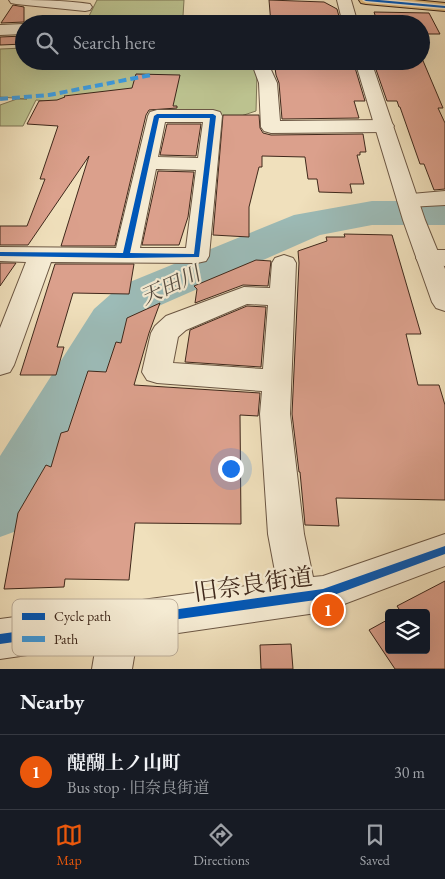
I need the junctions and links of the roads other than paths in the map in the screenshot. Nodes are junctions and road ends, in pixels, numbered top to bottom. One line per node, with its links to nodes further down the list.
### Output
1 (16, 0): 5 (street)
2 (344, 0): 7 (street)
3 (366, 0): 4 (main road)
4 (423, 3): 6 (main road)
5 (87, 4)
6 (445, 7)
7 (348, 15)
8 (15, 29): 9 (street)
9 (0, 30)
10 (263, 70): 12 (street)
11 (366, 70): 12 (street)
12 (384, 126): 16 (street)
13 (148, 163): 14 (street); 14 (street); 19 (street)
14 (207, 164): 19 (street)
15 (445, 198): 16 (street)
16 (411, 210): 20 (street)
17 (0, 254): 18 (street)
18 (41, 255): 19 (street); 24 (street)
19 (126, 256)
20 (437, 258): 23 (street)
21 (284, 263): 22 (street)
22 (282, 298): 25 (street); 25 (street)
23 (445, 302)
24 (0, 365)
25 (277, 381): 27 (street)
26 (445, 550): 27 (street, 旧奈良街道)
27 (299, 598): 28 (street, 旧奈良街道)
28 (178, 614)
29 (114, 656): 30 (street)
30 (112, 669)

